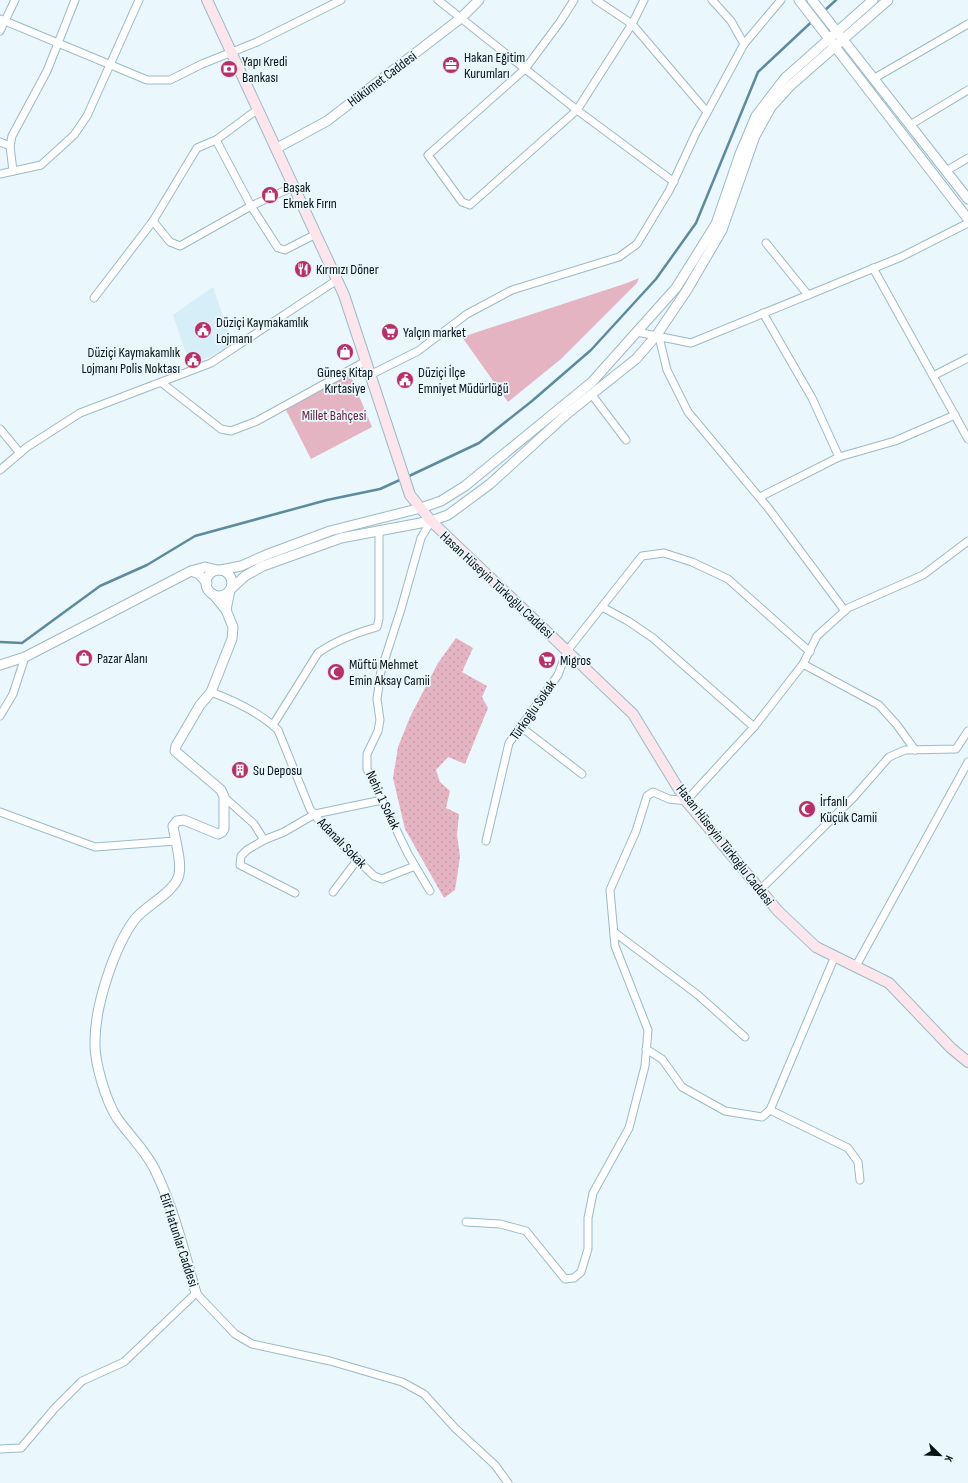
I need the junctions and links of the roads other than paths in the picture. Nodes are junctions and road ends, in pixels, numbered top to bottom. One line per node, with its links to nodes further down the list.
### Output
1 (15, 0): 18 (street)
2 (75, 0): 24 (street)
3 (139, 0): 28 (street)
4 (207, 0): 27 (main road)
5 (341, 0): 27 (street)
6 (438, 0): 17 (street)
7 (479, 0): 17 (street, Hükümet Caddesi)
8 (574, 0): 29 (street)
9 (596, 0): 19 (street)
10 (644, 0): 19 (street)
11 (712, 0): 26 (street)
12 (782, 0): 26 (street)
13 (799, 0): 25 (street)
14 (812, 0): 22 (street)
15 (873, 0): 22 (street)
16 (888, 0): 23 (street)
17 (461, 18): 29 (street); 39 (street, Hükümet Caddesi)
18 (2, 20): 21 (street); 24 (street)
19 (632, 24): 33 (street); 34 (street)
20 (968, 24): 30 (street)
21 (0, 31)
22 (836, 32): 23 (street); 25 (street)
23 (842, 40): 25 (street); 30 (street)
24 (58, 42): 28 (street); 38 (street)
25 (832, 43): 48 (street); 58 (street); 59 (street)
26 (744, 44): 34 (street)
27 (232, 53): 28 (street); 32 (main road)
28 (112, 65): 41 (street)
29 (525, 69): 33 (street); 33 (street)
30 (873, 79): 35 (street)
31 (968, 90): 35 (street)
32 (258, 109): 36 (street); 39 (main road)
33 (577, 110): 44 (street)
34 (707, 112): 44 (street)
35 (910, 125): 42 (street)
36 (216, 140): 47 (street); 49 (street)
37 (0, 142): 38 (street)
38 (10, 146): 41 (street)
39 (277, 148): 45 (main road)
40 (968, 158): 42 (street)
41 (13, 171): 43 (street)
42 (946, 171): 46 (street)
43 (0, 174)
44 (674, 182): 62 (street)
45 (293, 187): 47 (street); 51 (main road)
46 (968, 199)
47 (251, 206): 49 (street); 51 (street)
48 (968, 219)
49 (153, 222): 56 (street)
50 (968, 223): 53 (street)
51 (316, 234): 54 (main road)
52 (766, 243): 55 (street)
53 (873, 268): 55 (street); 63 (street)
54 (337, 280): 61 (main road); 64 (street)
55 (808, 295): 57 (street)
56 (94, 298)
57 (763, 313): 59 (street); 71 (street)
58 (637, 332): 59 (street); 74 (street)
59 (657, 336): 65 (street); 73 (street)
60 (968, 358): 63 (street)
61 (366, 361): 62 (main road); 64 (street)
62 (370, 375): 74 (main road, Hasan Hüseyin Türkoğlu Caddesi)
63 (933, 376): 66 (street)
64 (162, 383): 70 (street)
65 (592, 395): 69 (street); 75 (street)
66 (955, 415): 68 (street); 71 (street)
67 (0, 428): 70 (street)
68 (968, 439)
69 (626, 440)
70 (20, 453): 72 (street)
71 (839, 457): 73 (street)
72 (0, 470)
73 (760, 497): 85 (street)
74 (421, 508): 75 (main road, Hasan Hüseyin Türkoğlu Caddesi); 78 (street)
75 (431, 522): 76 (street); 86 (main road, Hasan Hüseyin Türkoğlu Caddesi); 101 (street, Nehir 1 Sokak)
76 (379, 530): 81 (street); 93 (street)
77 (968, 541): 85 (street)
78 (219, 570): 79 (street); 80 (street); 81 (street)
79 (191, 571): 80 (street); 88 (street)
80 (207, 583): 82 (street)
81 (230, 590): 82 (street); 84 (street)
82 (213, 594): 84 (street)
83 (602, 607): 86 (street, Türkoğlu Sokak); 87 (street, Türkoğlu Sokak); 95 (street)
84 (226, 610): 91 (street)
85 (845, 611): 87 (street)
86 (567, 651): 94 (street, Türkoğlu Sokak); 102 (main road, Hasan Hüseyin Türkoğlu Caddesi)
87 (810, 652): 89 (street)
88 (25, 657): 90 (street); 92 (street)
89 (803, 664): 95 (street); 97 (street)
90 (0, 665)
91 (211, 692): 93 (street, Adanalı Sokak); 100 (street)
92 (0, 716)
93 (273, 725): 104 (street, Adanalı Sokak)
94 (521, 727): 99 (street); 107 (street, Türkoğlu Sokak)
95 (754, 727): 102 (street)
96 (968, 732): 97 (street)
97 (915, 750): 110 (street)
98 (968, 762): 116 (street)
99 (582, 774)
100 (224, 797): 105 (street); 106 (street, Elif Hatunlar Caddesi)
101 (382, 800): 104 (street); 109 (street, Nehir 1 Sokak)
102 (686, 801): 110 (main road, Hasan Hüseyin Türkoğlu Caddesi); 114 (street)
103 (0, 812): 106 (street)
104 (315, 814): 105 (street); 108 (street, Adanalı Sokak)
105 (264, 840): 113 (street)
106 (175, 841): 123 (street, Elif Hatunlar Caddesi)
107 (486, 841)
108 (358, 859): 109 (street, Adanalı Sokak); 112 (street)
109 (415, 866): 111 (street, Nehir 1 Sokak)
110 (760, 890): 115 (main road, Hasan Hüseyin Türkoğlu Caddesi)
111 (430, 891)
112 (333, 892)
113 (295, 893)
114 (614, 932): 117 (street); 118 (street)
115 (835, 956): 116 (main road, Hasan Hüseyin Türkoğlu Caddesi); 120 (street)
116 (856, 966): 119 (main road, Hasan Hüseyin Türkoğlu Caddesi)
117 (744, 1038)
118 (646, 1049): 120 (street); 122 (street)
119 (967, 1058)
120 (770, 1110): 121 (street)
121 (860, 1180)
122 (466, 1222)
123 (196, 1293): 124 (street); 125 (street)
124 (0, 1449)
125 (508, 1483)

